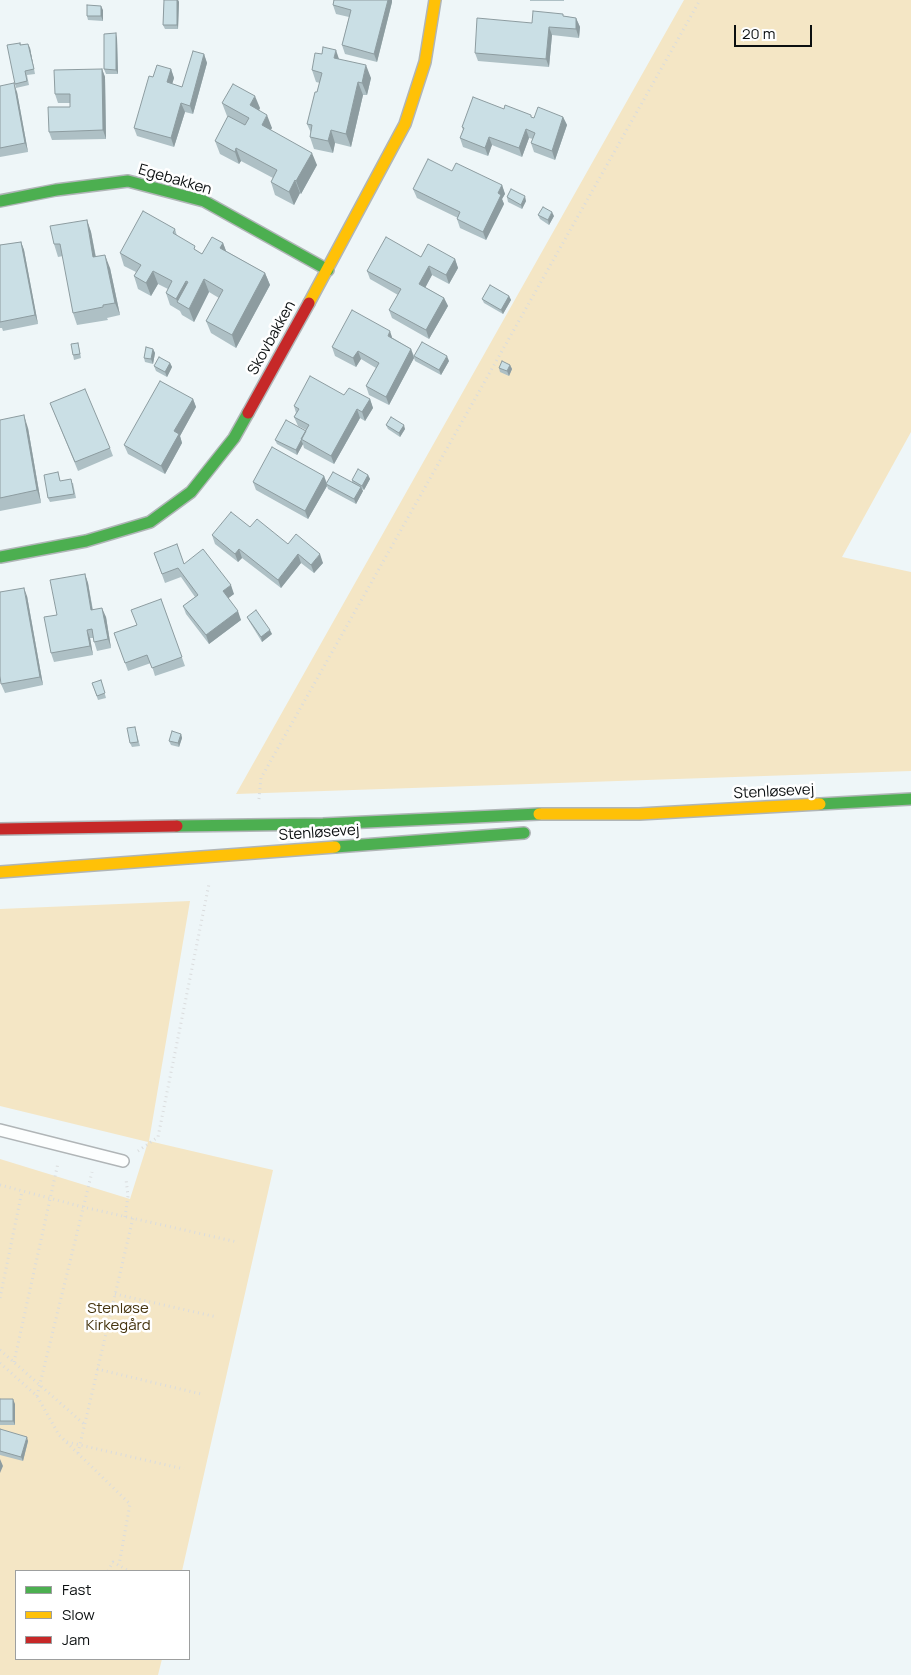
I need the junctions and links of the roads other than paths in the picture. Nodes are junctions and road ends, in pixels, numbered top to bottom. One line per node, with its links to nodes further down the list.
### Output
1 (435, 0): 3 (street, Skovbakken)
2 (0, 201): 3 (street, Egebakken)
3 (328, 270): 4 (street, Skovbakken)
4 (0, 557)
5 (911, 799): 6 (street, Stenløsevej)
6 (639, 814): 7 (street, Stenløsevej); 8 (street, Stenløsevej)
7 (584, 825)
8 (0, 829)
9 (537, 832): 10 (street, Stenløsevej)
10 (0, 872)
11 (0, 1130): 12 (lane)
12 (123, 1161)

